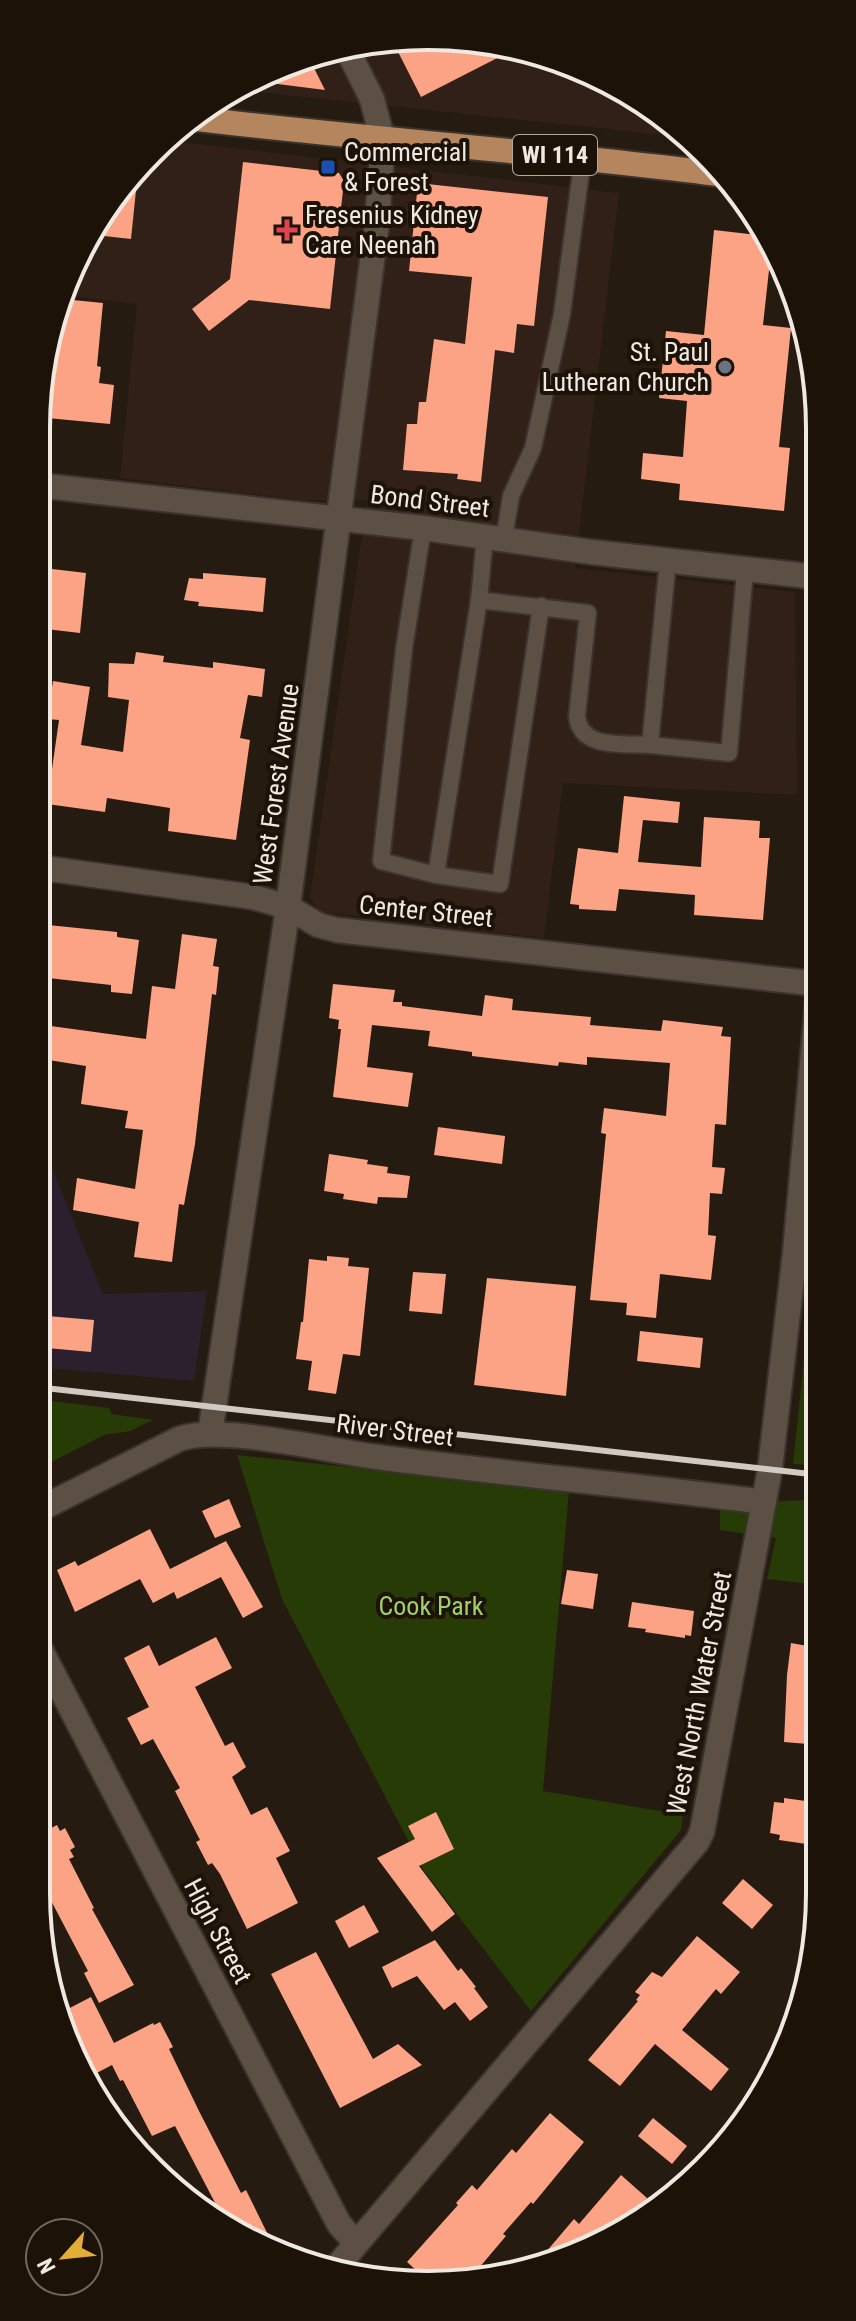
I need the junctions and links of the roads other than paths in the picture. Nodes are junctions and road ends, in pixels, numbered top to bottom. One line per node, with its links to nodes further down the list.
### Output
1 (351, 58): 3 (street, West Forest Avenue)
2 (209, 120): 3 (main road, WI 114)
3 (383, 141): 4 (main road, WI 114); 7 (street, West Forest Avenue)
4 (583, 157): 5 (main road, WI 114); 9 (lane)
5 (706, 172)
6 (50, 487): 7 (street, Bond Street)
7 (338, 519): 8 (street, Bond Street); 18 (street, West Forest Avenue)
8 (423, 528): 9 (street, Bond Street); 17 (lane)
9 (495, 538): 10 (street, Bond Street); 13 (lane)
10 (668, 560): 11 (street, Bond Street); 15 (lane)
11 (745, 571): 12 (street, Bond Street); 15 (lane)
12 (806, 576)
13 (479, 600): 14 (lane); 17 (lane)
14 (541, 606): 15 (lane); 17 (lane)
15 (650, 745)
16 (50, 869): 18 (street, Center Street)
17 (436, 875)
18 (288, 907): 19 (street, Center Street); 21 (street, West Forest Avenue)
19 (806, 983)
20 (806, 1130): 22 (street, West North Water Street)
21 (210, 1434): 22 (street, River Street); 23 (street, River Street)
22 (764, 1502): 25 (street, West North Water Street)
23 (50, 1504)
24 (50, 1668): 25 (street, High Street)
25 (356, 2243): 26 (street, West North Water Street)
26 (342, 2261)

